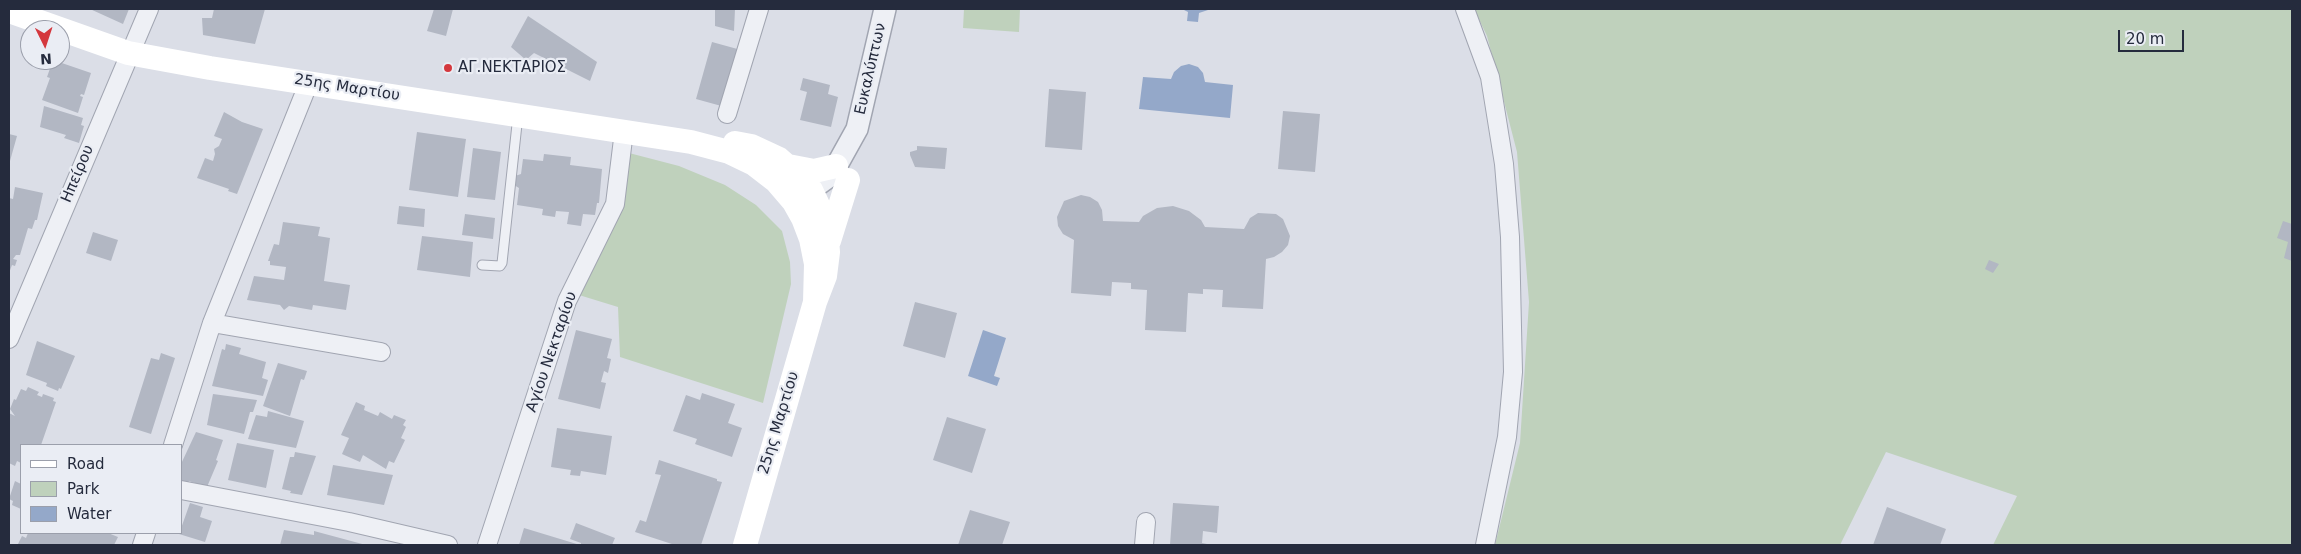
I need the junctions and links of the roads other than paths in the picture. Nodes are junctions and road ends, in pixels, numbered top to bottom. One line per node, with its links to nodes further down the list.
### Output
1 (148, 9): 6 (street, Ηπείρου)
2 (759, 9): 8 (street)
3 (885, 9): 13 (street, Ευκαλύπτων)
4 (1464, 9): 29 (street)
5 (9, 11): 6 (main road, 25ης Μαρτίου)
6 (128, 53): 7 (main road, 25ης Μαρτίου); 18 (street, Ηπείρου)
7 (309, 82): 9 (main road, 25ης Μαρτίου); 19 (street)
8 (727, 114)
9 (518, 115): 10 (main road, 25ης Μαρτίου); 16 (lane)
10 (624, 131): 11 (main road, 25ης Μαρτίου); 26 (street, Αγίου Νεκταρίου)
11 (690, 142): 12 (main road, 25ης Μαρτίου); 14 (main road, 25ης Μαρτίου)
12 (788, 166): 13 (main road); 14 (main road, 25ης Μαρτίου)
13 (842, 173): 14 (street, Ευκαλύπτων); 15 (main road)
14 (807, 205): 15 (main road, 25ης Μαρτίου); 17 (main road, 25ης Μαρτίου)
15 (828, 243): 17 (main road, 25ης Μαρτίου)
16 (482, 265)
17 (815, 302): 27 (main road, 25ης Μαρτίου)
18 (12, 319): 20 (street, Ηπείρου)
19 (212, 323): 21 (street); 22 (street)
20 (9, 340)
21 (381, 352)
22 (173, 444)
23 (182, 490): 25 (street)
24 (1146, 522): 28 (street)
25 (448, 545)
26 (488, 545)
27 (744, 545)
28 (1144, 545)
29 (1485, 545)

